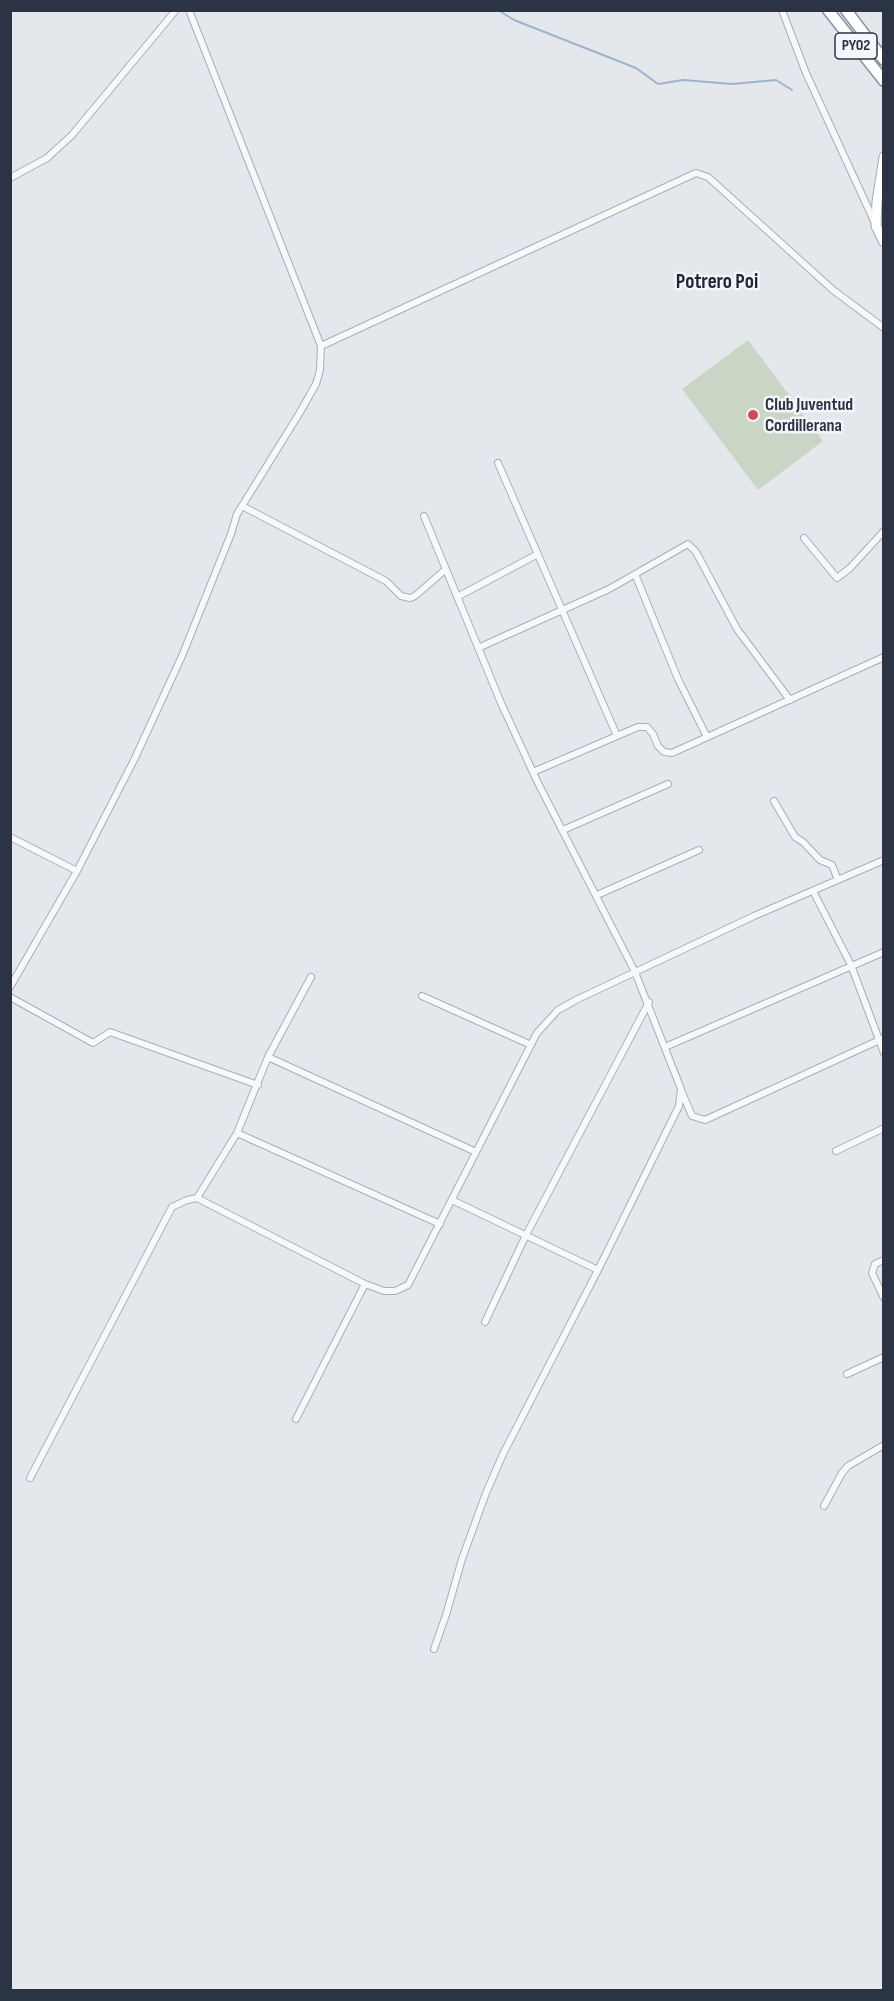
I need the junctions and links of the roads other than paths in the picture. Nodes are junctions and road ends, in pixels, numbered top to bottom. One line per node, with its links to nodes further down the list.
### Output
1 (176, 10): 9 (street)
2 (189, 10): 15 (street)
3 (782, 10): 12 (street)
4 (828, 10): 7 (highway, PY02)
5 (846, 10): 6 (highway, PY02)
6 (884, 60)
7 (884, 81)
8 (884, 157): 11 (main road)
9 (10, 178)
10 (884, 191): 11 (main road)
11 (877, 202): 12 (main road)
12 (876, 226): 13 (main road)
13 (884, 242)
14 (884, 328): 15 (street)
15 (321, 346): 17 (street)
16 (498, 463): 21 (street)
17 (242, 506): 22 (street); 38 (street)
18 (424, 516): 22 (street)
19 (884, 531): 20 (street)
20 (804, 538)
21 (538, 554): 24 (street); 25 (street)
22 (446, 569): 24 (street)
23 (635, 574): 25 (street); 28 (street); 30 (street)
24 (457, 597): 26 (street)
25 (562, 610): 26 (street); 29 (street)
26 (478, 648): 31 (street)
27 (884, 657): 28 (street)
28 (790, 700): 30 (street)
29 (617, 736): 30 (street); 31 (street)
30 (707, 737)
31 (532, 772): 34 (street)
32 (668, 784): 34 (street)
33 (774, 801): 39 (street)
34 (563, 830): 41 (street)
35 (10, 837): 38 (street)
36 (699, 850): 41 (street)
37 (884, 860): 39 (street)
38 (78, 871): 46 (street)
39 (838, 880): 40 (street)
40 (813, 891): 43 (street); 44 (street)
41 (597, 895): 44 (street)
42 (884, 952): 43 (street)
43 (851, 966): 50 (street); 52 (street)
44 (635, 972): 49 (street); 51 (street)
45 (311, 977): 54 (street)
46 (10, 987)
47 (422, 996): 51 (street)
48 (10, 997): 55 (street)
49 (648, 1002): 52 (street); 64 (street)
50 (881, 1040): 53 (street); 56 (street)
51 (531, 1045): 60 (street)
52 (665, 1047): 56 (street)
53 (884, 1053)
54 (268, 1057): 55 (street); 60 (street)
55 (258, 1084): 58 (street)
56 (681, 1089): 66 (street)
57 (884, 1128): 59 (street)
58 (237, 1133): 61 (street); 63 (street)
59 (836, 1151)
60 (476, 1152): 62 (street)
61 (197, 1197): 67 (street); 74 (street)
62 (452, 1200): 63 (street); 64 (street)
63 (440, 1224): 67 (street)
64 (526, 1235): 66 (street); 69 (street)
65 (884, 1260): 68 (street)
66 (598, 1270): 76 (street)
67 (365, 1284): 72 (street)
68 (884, 1298)
69 (485, 1322)
70 (884, 1358): 71 (street)
71 (847, 1374)
72 (296, 1419)
73 (884, 1445): 75 (street)
74 (30, 1478)
75 (824, 1506)
76 (434, 1649)

